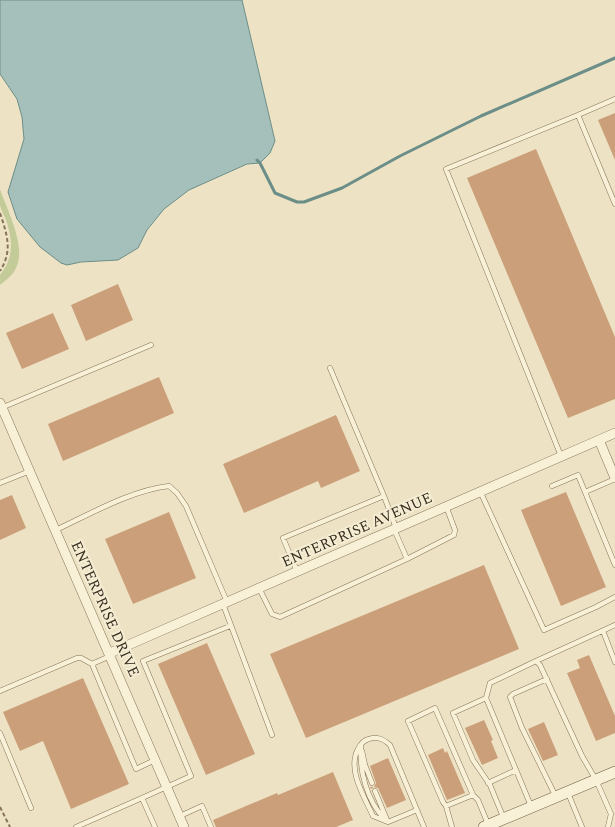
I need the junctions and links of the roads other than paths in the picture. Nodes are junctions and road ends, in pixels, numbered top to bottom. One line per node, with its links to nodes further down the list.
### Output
1 (615, 99): 2 (lane)
2 (578, 115): 3 (lane); 9 (lane)
3 (615, 204)
4 (151, 345): 6 (lane)
5 (330, 368): 16 (lane)
6 (1, 407): 10 (street, ENTERPRISE DRIVE)
7 (615, 433): 8 (street, ENTERPRISE AVENUE)
8 (599, 440): 9 (street, ENTERPRISE AVENUE); 11 (street)
9 (561, 456): 14 (street, ENTERPRISE AVENUE)
10 (30, 470): 12 (lane); 19 (street, ENTERPRISE DRIVE)
11 (615, 479): 15 (lane)
12 (0, 483)
13 (552, 486): 15 (lane)
14 (480, 491): 17 (street, ENTERPRISE AVENUE); 24 (lane)
15 (585, 492): 21 (lane)
16 (384, 496): 18 (lane); 22 (lane)
17 (446, 506): 18 (street, ENTERPRISE AVENUE); 20 (lane)
18 (395, 528): 20 (lane); 22 (street, ENTERPRISE AVENUE)
19 (56, 530): 25 (lane); 29 (street, ENTERPRISE DRIVE)
20 (407, 559): 23 (lane)
21 (615, 565)
22 (297, 571): 23 (street, ENTERPRISE AVENUE)
23 (259, 588): 25 (street, ENTERPRISE AVENUE)
24 (615, 597)
25 (225, 603): 27 (lane); 29 (street, ENTERPRISE AVENUE)
26 (615, 625): 28 (lane)
27 (230, 626): 37 (lane); 45 (lane)
28 (602, 631): 30 (lane); 31 (lane)
29 (110, 654): 32 (lane); 39 (street, ENTERPRISE DRIVE)
30 (536, 661): 33 (lane); 35 (lane)
31 (615, 662)
32 (92, 664): 34 (lane); 39 (lane)
33 (547, 679): 42 (lane); 49 (lane)
34 (0, 690)
35 (486, 698): 40 (lane); 44 (lane)
36 (0, 733): 53 (lane)
37 (272, 735)
38 (361, 744): 43 (lane); 54 (lane); 58 (lane)
39 (155, 760): 45 (street, ENTERPRISE DRIVE)
40 (516, 770): 44 (lane); 52 (lane)
41 (615, 772): 42 (main road)
42 (596, 780): 47 (main road); 55 (lane)
43 (372, 783)
44 (488, 783): 57 (lane)
45 (167, 787): 50 (lane); 56 (street, ENTERPRISE DRIVE)
46 (375, 792): 58 (lane)
47 (568, 792): 49 (main road); 66 (lane)
48 (472, 795): 51 (lane); 51 (lane); 59 (lane)
49 (556, 797): 52 (main road)
50 (142, 798): 60 (lane); 61 (lane)
51 (446, 806): 65 (lane)
52 (532, 807): 57 (main road)
53 (31, 808)
54 (418, 810): 58 (lane); 64 (lane)
55 (613, 814): 67 (lane)
56 (180, 816): 62 (street, ENTERPRISE DRIVE); 63 (lane)
57 (504, 819): 59 (main road)
58 (388, 822)
59 (487, 826)
60 (76, 827)
61 (155, 827)
62 (184, 827)
63 (211, 827)
64 (424, 827)
65 (452, 827)
66 (582, 827)
67 (608, 827)

